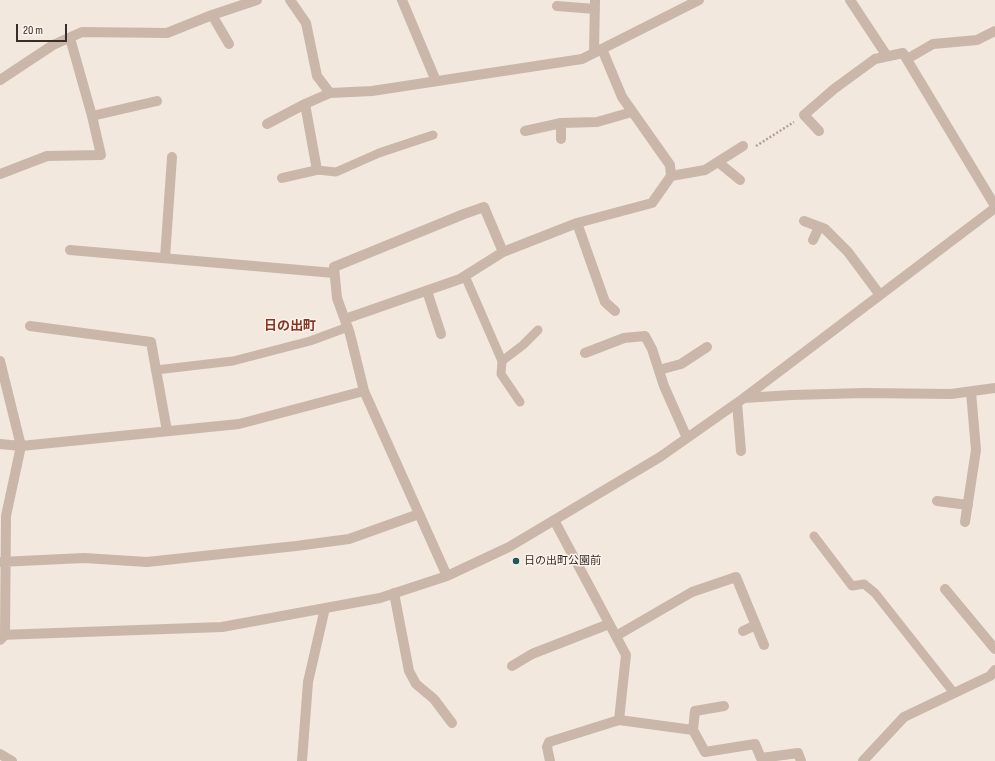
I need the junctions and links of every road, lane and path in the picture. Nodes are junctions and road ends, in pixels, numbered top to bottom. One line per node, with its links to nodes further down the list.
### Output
1 (257, 0): 10 (street)
2 (290, 0): 19 (street)
3 (402, 0): 18 (street)
4 (681, 0): 9 (street)
5 (699, 0): 9 (street)
6 (850, 0): 15 (street)
7 (595, 4): 8 (street); 14 (street)
8 (557, 6)
9 (680, 10): 14 (street)
10 (212, 15): 12 (street); 13 (street)
11 (995, 31): 16 (street)
12 (70, 38): 17 (street); 24 (street)
13 (229, 44)
14 (598, 51): 18 (street); 22 (street)
15 (887, 56): 16 (street); 23 (street)
16 (907, 59): 39 (street)
17 (0, 80)
18 (436, 82): 19 (street)
19 (330, 93): 21 (street)
20 (157, 102): 24 (street)
21 (305, 104): 26 (street); 34 (street)
22 (632, 112): 25 (street); 36 (street)
23 (804, 115): 28 (street); 31 (path)
24 (92, 116): 35 (street)
25 (561, 123): 27 (street); 30 (street)
26 (267, 124)
27 (525, 131)
28 (819, 131)
29 (433, 135): 34 (lane)
30 (561, 139)
31 (743, 146): 33 (street)
32 (172, 157): 46 (street)
33 (718, 162): 36 (street); 38 (street)
34 (317, 170): 37 (street)
35 (0, 174)
36 (671, 176): 41 (street)
37 (282, 178)
38 (740, 180)
39 (995, 207): 50 (street)
40 (804, 221): 42 (street)
41 (577, 223): 45 (street); 51 (street)
42 (819, 227): 43 (street); 50 (street)
43 (813, 240)
44 (70, 250): 46 (street)
45 (503, 252): 47 (street); 48 (street)
46 (165, 258): 47 (street)
47 (334, 273): 52 (street)
48 (465, 276): 49 (street); 59 (lane)
49 (427, 290): 52 (street); 55 (street)
50 (880, 295): 65 (street)
51 (615, 311)
52 (346, 323): 60 (lane); 63 (street)
53 (30, 326): 60 (street)
54 (538, 330): 59 (lane)
55 (441, 334)
56 (707, 347): 61 (street)
57 (585, 353): 61 (street)
58 (0, 361): 70 (street)
59 (502, 361): 66 (lane)
60 (156, 370): 67 (street)
61 (659, 370): 68 (street)
62 (995, 388): 64 (street)
63 (364, 391): 67 (street); 74 (street)
64 (971, 392): 65 (street); 73 (street)
65 (741, 400): 68 (street); 71 (street)
66 (520, 402)
67 (167, 432): 70 (street)
68 (687, 438): 75 (street)
69 (0, 444): 70 (street)
70 (21, 446): 78 (street)
71 (741, 451)
72 (937, 501): 73 (street)
73 (968, 505): 76 (street)
74 (418, 514): 78 (street); 79 (street)
75 (554, 520): 79 (street); 83 (street)
76 (965, 522)
77 (814, 536): 92 (lane)
78 (3, 562): 87 (street)
79 (446, 576): 81 (street)
80 (945, 589): 89 (street)
81 (394, 593): 82 (street); 95 (street)
82 (325, 608): 87 (street); 99 (street)
83 (609, 624): 86 (street); 90 (street)
84 (756, 625): 85 (street); 86 (street); 88 (street)
85 (743, 631)
86 (616, 636): 94 (street)
87 (2, 637)
88 (764, 644)
89 (995, 649)
90 (512, 666)
91 (995, 670): 92 (street)
92 (954, 693): 102 (street)
93 (724, 706): 96 (street)
94 (619, 720): 96 (street); 100 (street)
95 (452, 723)
96 (693, 730): 101 (street)
97 (0, 754): 98 (street)
98 (12, 761)
99 (302, 761)
100 (550, 761)
101 (802, 761)
102 (863, 761)

